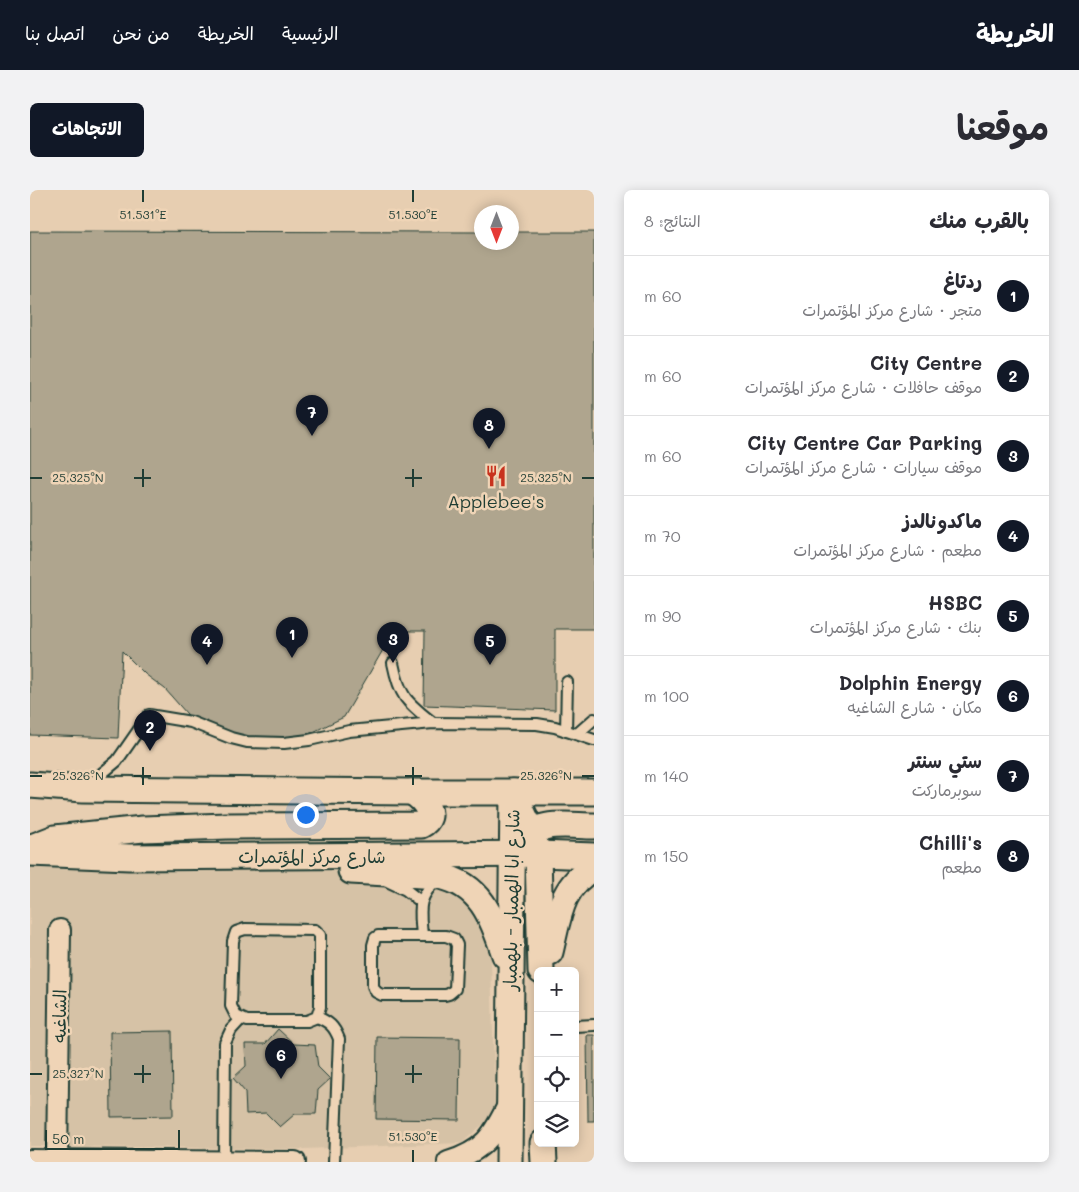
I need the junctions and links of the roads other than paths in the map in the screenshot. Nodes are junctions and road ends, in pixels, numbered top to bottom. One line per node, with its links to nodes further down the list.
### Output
1 (393, 663): 4 (lane)
2 (567, 682): 5 (lane)
3 (594, 719): 6 (lane)
4 (433, 723): 5 (lane); 9 (lane)
5 (566, 731): 6 (lane)
6 (577, 734): 7 (lane)
7 (594, 740)
8 (31, 784): 9 (street)
9 (83, 789): 10 (street)
10 (412, 792): 11 (street); 15 (street)
11 (513, 792): 12 (street); 14 (street, شارع ابا الهمبار - بلهمبار); 18 (street, شارع ابا الهمبار - بلهمبار)
12 (594, 792)
13 (594, 826): 14 (street)
14 (531, 830): 17 (street, شارع ابا الهمبار - بلهمبار); 18 (street)
15 (30, 848)
16 (30, 853): 19 (street, شارع مركز المؤتمرات)
17 (538, 854): 18 (street, شارع مركز المؤتمرات); 20 (street, شارع مركز المؤتمرات); 27 (street, شارع ابا الهمبار - بلهمبار)
18 (512, 855): 19 (street, شارع مركز المؤتمرات); 29 (street, شارع ابا الهمبار - بلهمبار)
19 (197, 856): 22 (street)
20 (594, 856)
21 (594, 868): 28 (street)
22 (358, 871): 23 (street); 24 (lane)
23 (440, 876): 24 (lane); 29 (street)
24 (420, 901): 26 (lane)
25 (60, 930): 37 (street, الشاغيه)
26 (422, 936): 26 (lane)
27 (541, 967)
28 (543, 967)
29 (510, 969): 34 (street, شارع ابا الهمبار - بلهمبار)
30 (317, 1017): 31 (lane); 31 (lane); 40 (lane)
31 (242, 1019): 38 (lane)
32 (594, 1025): 33 (lane)
33 (579, 1026)
34 (510, 1099): 41 (street); 42 (street, شارع ابا الهمبار - بلهمبار)
35 (543, 1147): 43 (street)
36 (30, 1160): 37 (street)
37 (57, 1161): 38 (street)
38 (224, 1161): 39 (street)
39 (295, 1162)
40 (334, 1162)
41 (448, 1162)
42 (510, 1162)
43 (544, 1162)

